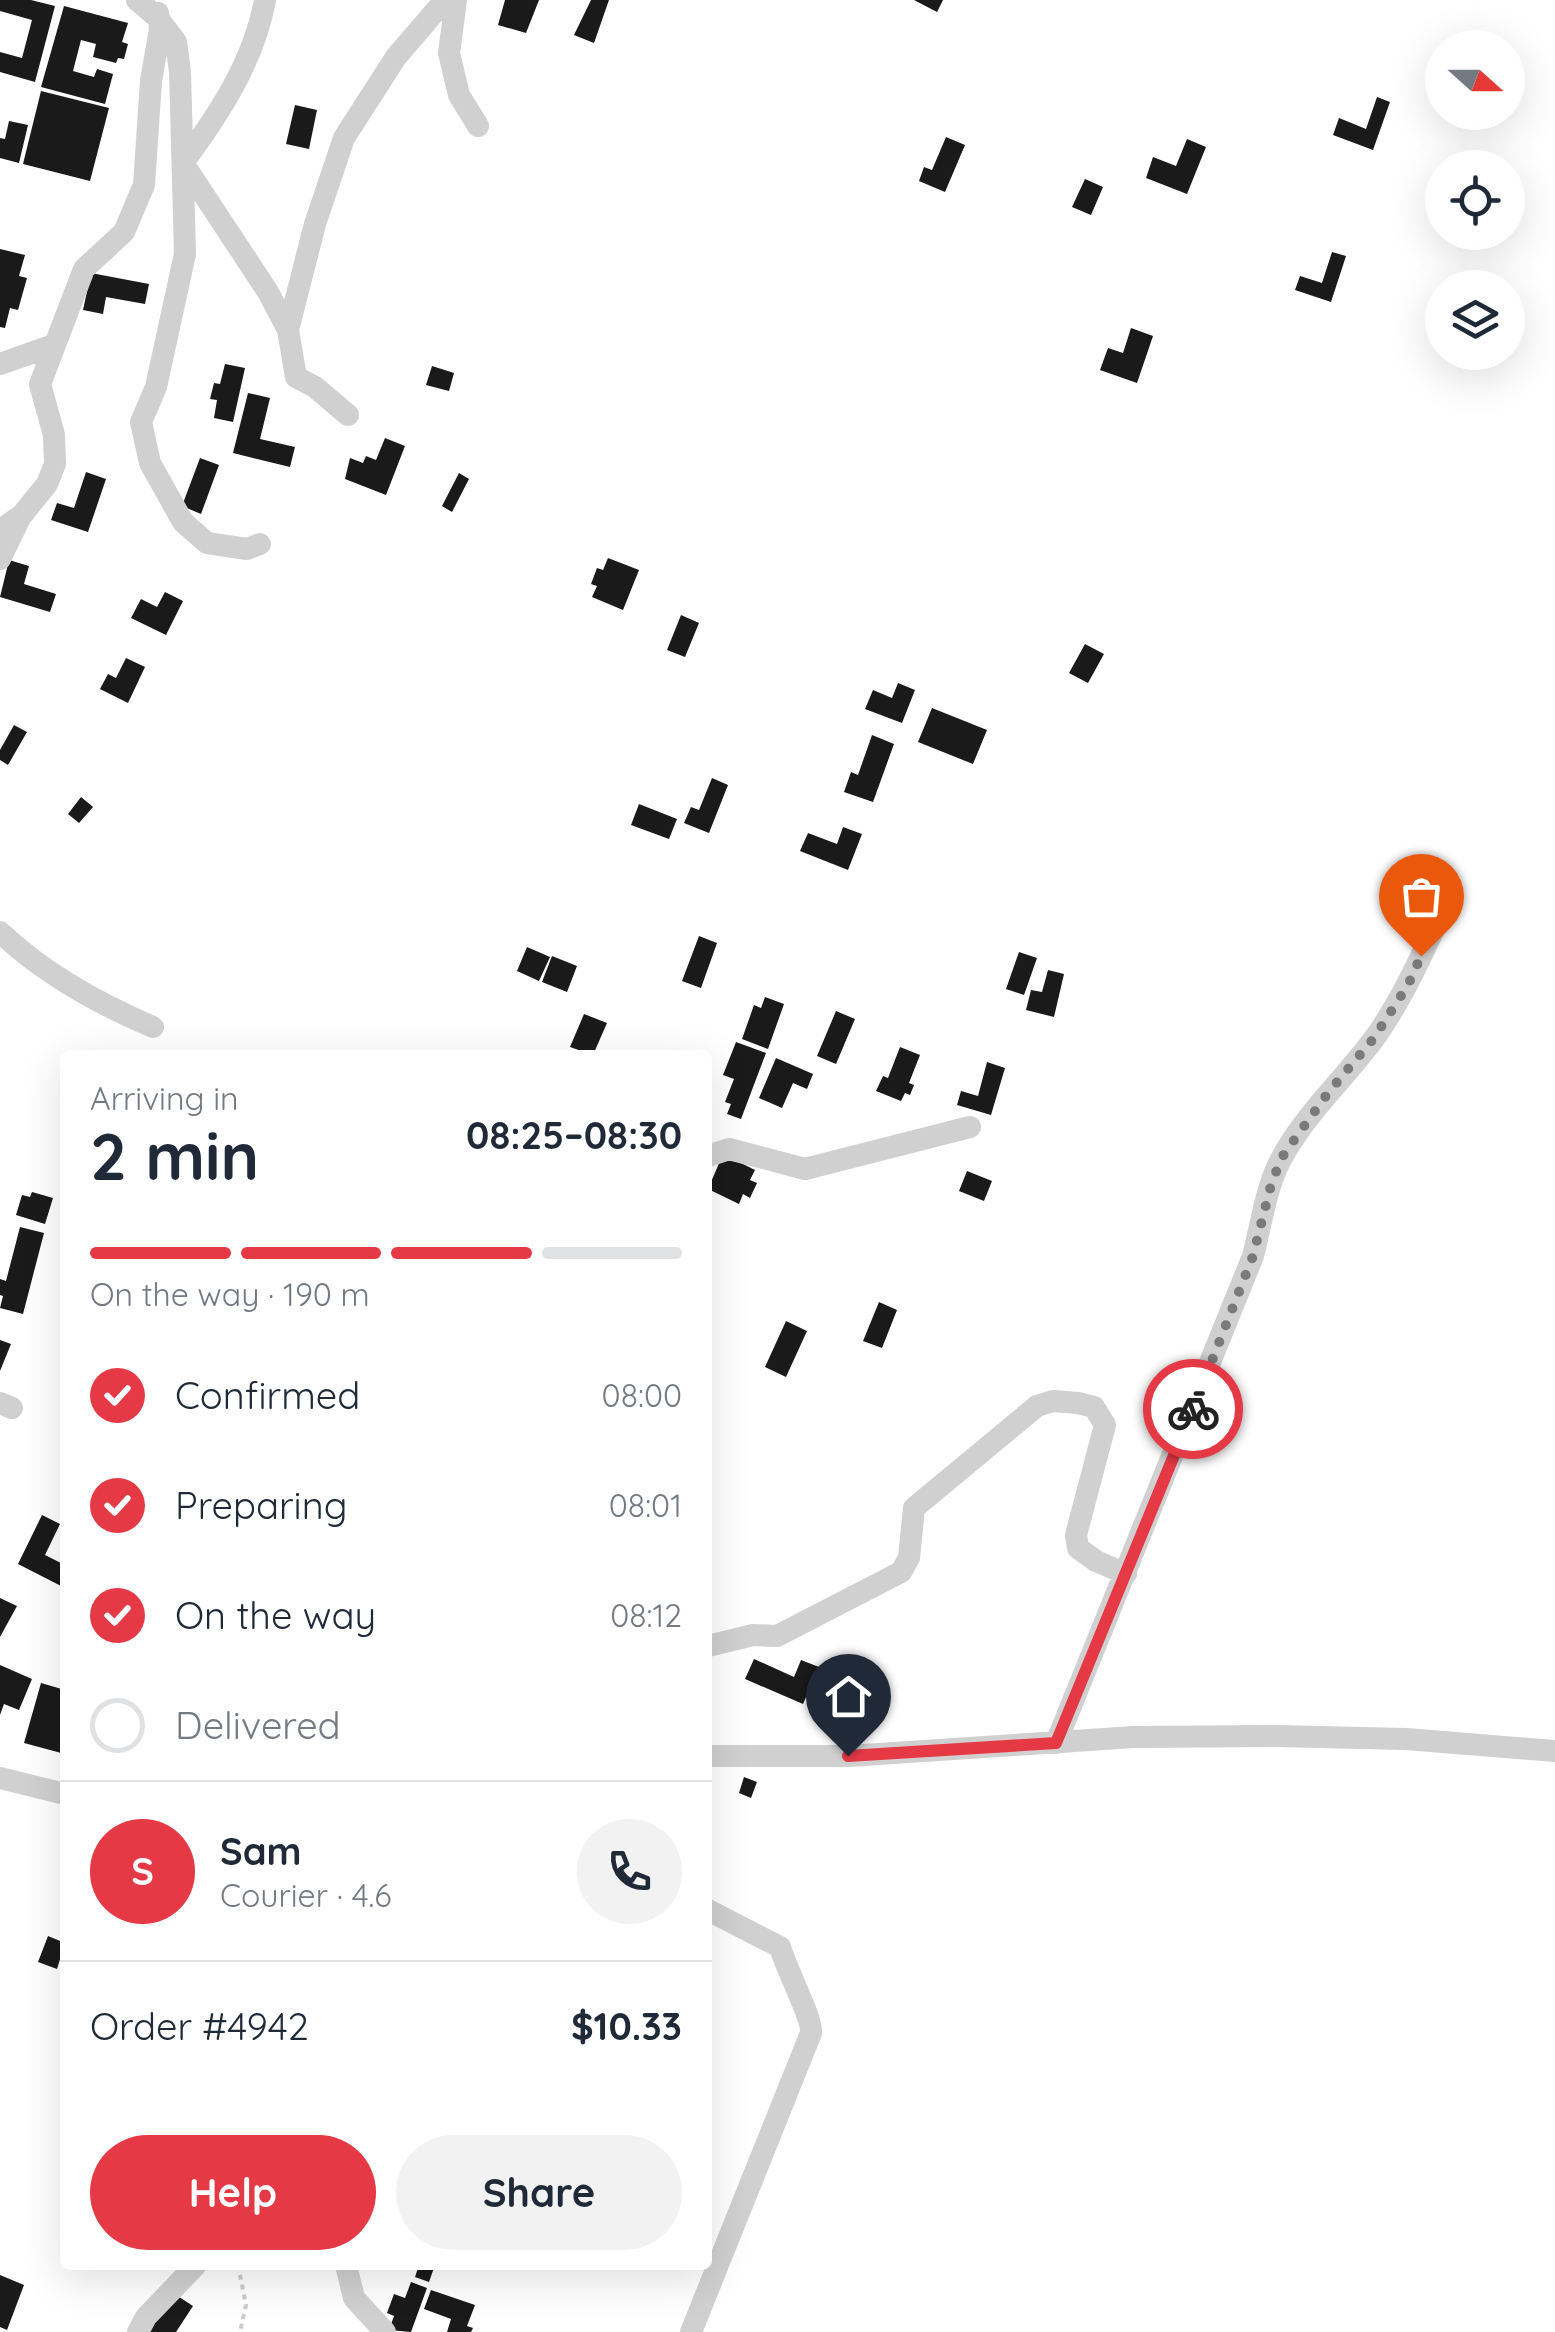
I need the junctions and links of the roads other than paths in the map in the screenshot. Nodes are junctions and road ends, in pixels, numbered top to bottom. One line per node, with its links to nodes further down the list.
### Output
1 (137, 0): 5 (street)
2 (265, 0): 7 (street)
3 (445, 0): 8 (street)
4 (456, 0): 6 (street)
5 (159, 8): 7 (street); 9 (street)
6 (478, 126)
7 (183, 163): 8 (street); 14 (street)
8 (288, 330): 11 (street)
9 (54, 344): 10 (street); 12 (street)
10 (0, 364)
11 (348, 415)
12 (22, 515): 13 (street); 15 (street)
13 (0, 530)
14 (260, 544)
15 (0, 558)
16 (1434, 927): 21 (street)
17 (0, 932): 18 (street)
18 (153, 1027)
19 (970, 1126): 20 (street)
20 (712, 1155)
21 (1126, 1574): 22 (street); 23 (street)
22 (712, 1645)
23 (1056, 1743): 24 (street); 25 (street)
24 (1555, 1751)
25 (712, 1756)
26 (0, 1778): 27 (street)
27 (60, 1793)
28 (712, 1912): 33 (street)
29 (191, 2270): 31 (street)
30 (347, 2270): 32 (street)
31 (138, 2332)
32 (384, 2332)
33 (691, 2332)

